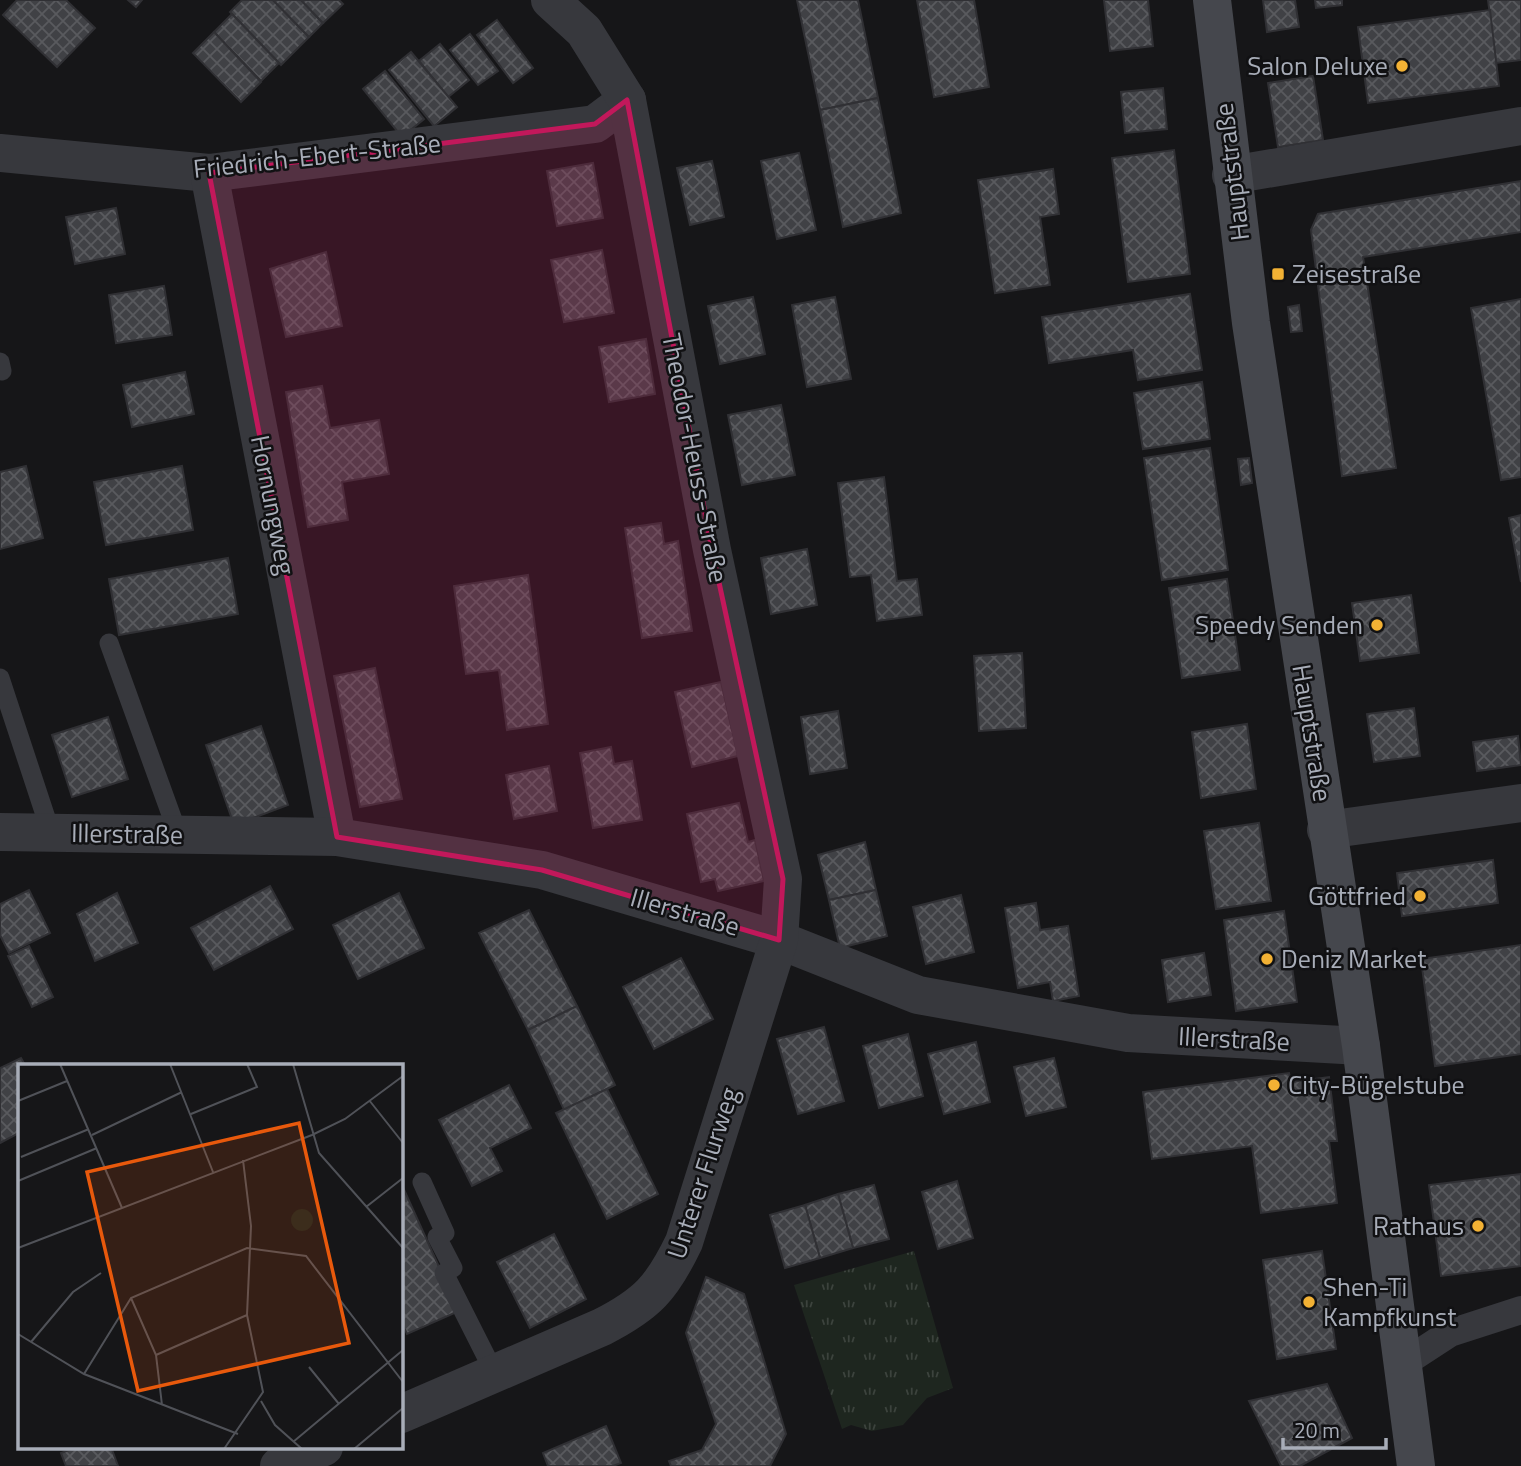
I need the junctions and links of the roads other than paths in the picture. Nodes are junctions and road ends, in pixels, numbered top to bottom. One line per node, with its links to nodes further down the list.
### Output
1 (550, 0): 3 (street, Theodor-Heuss-Straße)
2 (1212, 0): 7 (main road, Hauptstraße)
3 (627, 100): 6 (street, Friedrich-Ebert-Straße); 16 (street, Theodor-Heuss-Straße)
4 (1521, 126): 7 (street)
5 (0, 153): 6 (street, Friedrich-Ebert-Straße)
6 (209, 173): 15 (street, Hornungweg)
7 (1231, 175): 11 (main road, Hauptstraße)
8 (109, 643): 14 (lane)
9 (0, 678): 13 (lane)
10 (1521, 803): 11 (street)
11 (1326, 830): 17 (main road, Hauptstraße)
12 (0, 832): 13 (street, Illerstraße)
13 (51, 833): 14 (street, Illerstraße)
14 (178, 834): 15 (street, Illerstraße)
15 (338, 837): 16 (street, Illerstraße)
16 (779, 940): 17 (street, Illerstraße); 21 (street, Unterer Flurweg)
17 (1361, 1046): 20 (main road, Hauptstraße)
18 (422, 1182): 21 (lane)
19 (1521, 1310): 20 (street)
20 (1405, 1363): 25 (main road, Hauptstraße)
21 (495, 1374): 22 (street, Unterer Flurweg)
22 (402, 1414)
23 (322, 1448): 24 (street)
24 (279, 1466)
25 (1416, 1466)

